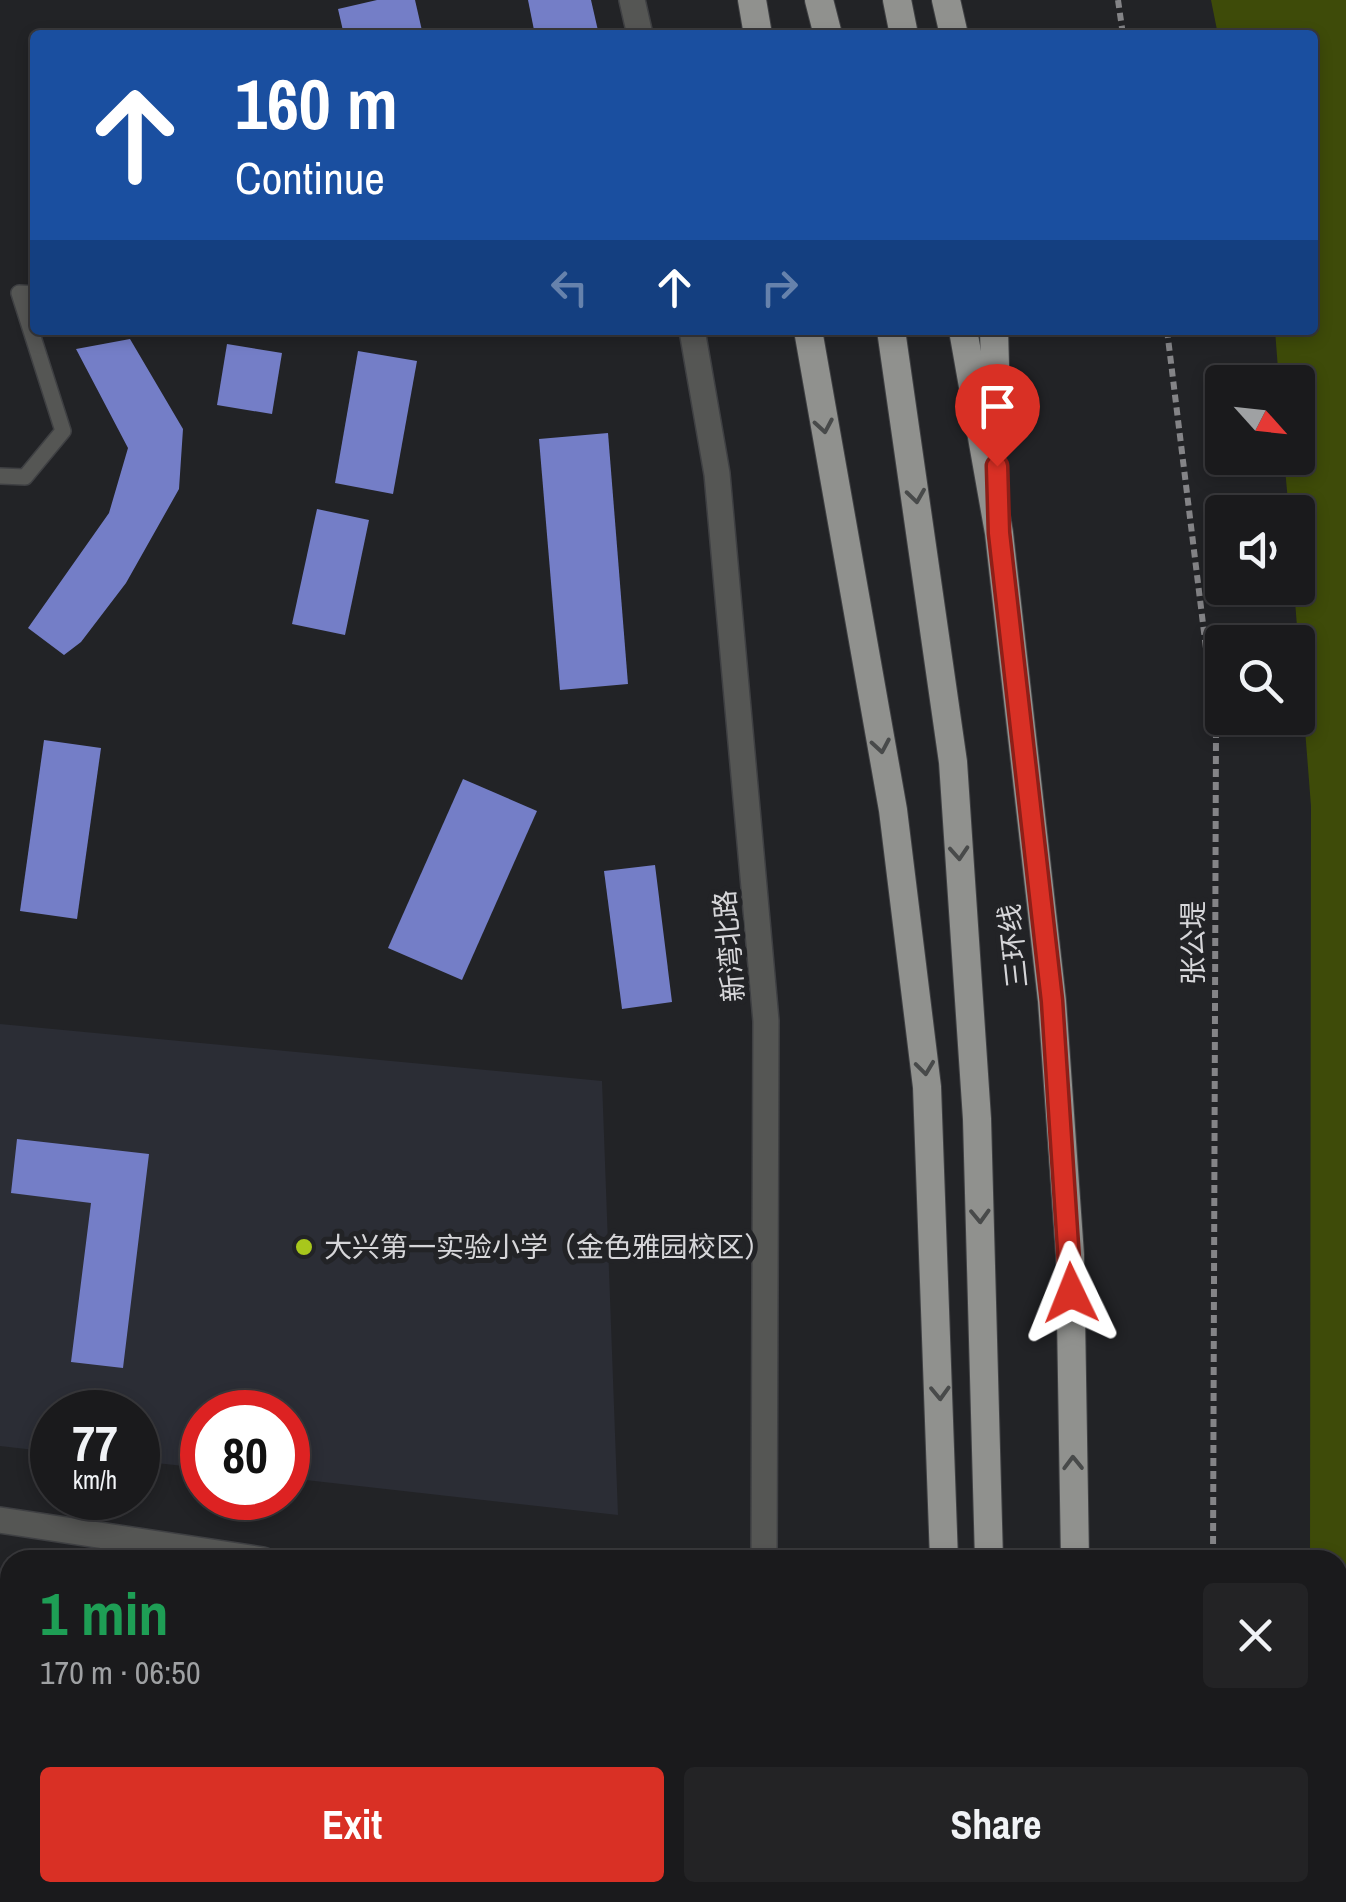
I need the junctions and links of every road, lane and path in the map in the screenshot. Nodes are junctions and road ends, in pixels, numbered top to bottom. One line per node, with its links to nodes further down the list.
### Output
1 (632, 0): 7 (street)
2 (752, 0): 8 (highway)
3 (819, 0): 9 (highway)
4 (897, 0): 10 (highway)
5 (946, 0): 11 (highway)
6 (1118, 0): 12 (path)
7 (639, 30)
8 (757, 30)
9 (827, 30)
10 (903, 30)
11 (953, 30)
12 (1122, 30)
13 (30, 294): 14 (lane)
14 (30, 327)
15 (33, 335): 22 (lane)
16 (693, 335): 26 (street, 新湾北路)
17 (809, 335): 27 (highway, one-way to 27)
18 (892, 335): 28 (highway, 三环线, one-way to 28)
19 (964, 335): 23 (highway, 三环线)
20 (994, 335): 23 (highway)
21 (1169, 335): 30 (path, 张公堤)
22 (0, 476)
23 (999, 533): 29 (highway, 三环线, one-way to 23)
24 (0, 1520): 25 (street)
25 (198, 1550)
26 (764, 1550)
27 (944, 1550)
28 (989, 1550)
29 (1075, 1550)
30 (1214, 1550)

